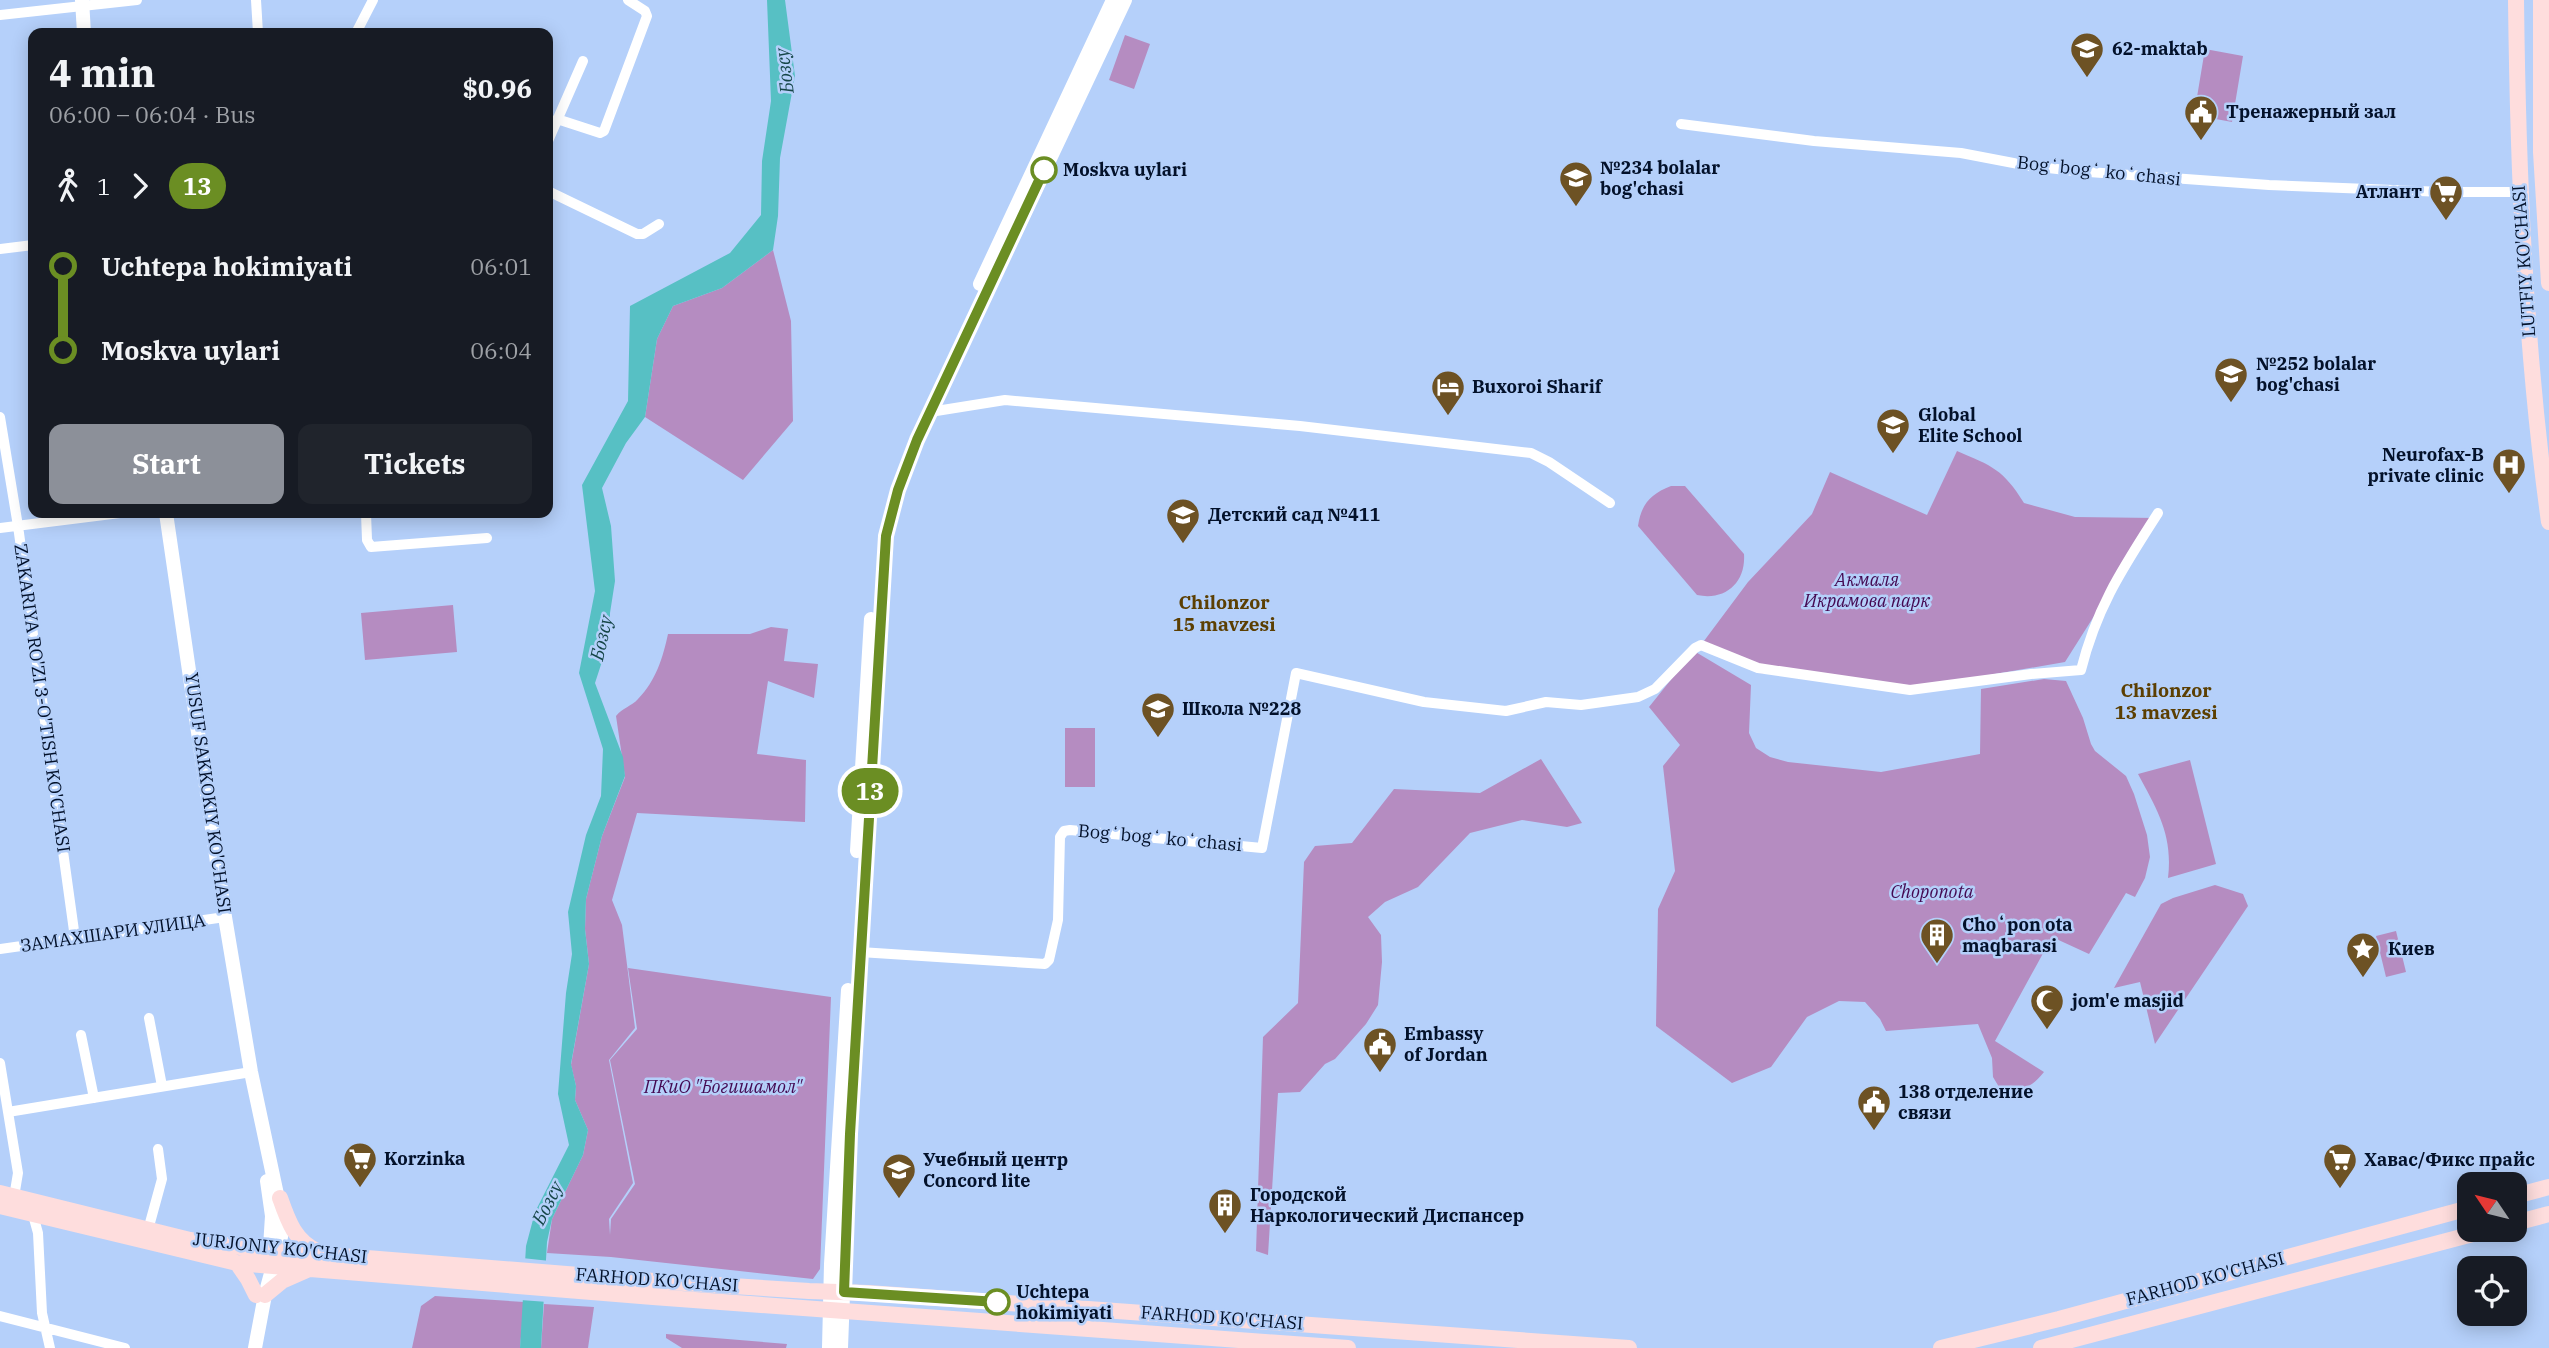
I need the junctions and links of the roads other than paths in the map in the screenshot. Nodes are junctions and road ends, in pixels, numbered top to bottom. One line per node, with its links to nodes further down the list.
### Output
1 (137, 0): 9 (street)
2 (256, 0): 12 (street)
3 (373, 0): 13 (street)
4 (628, 0): 15 (street)
5 (1113, 0): 26 (main road)
6 (1125, 0): 26 (main road)
7 (2516, 0): 19 (main road, LUTFIY KO'CHASI)
8 (2541, 0): 18 (main road, LUTFIY KO'CHASI)
9 (83, 3): 10 (street); 11 (main road)
10 (0, 15)
11 (84, 28)
12 (258, 28)
13 (359, 28)
14 (583, 61): 15 (street)
15 (557, 119): 17 (street)
16 (1681, 124): 20 (street, Bogʻbogʻ koʻchasi)
17 (553, 129)
18 (2541, 152): 19 (main road); 25 (main road, LUTFIY KO'CHASI)
19 (2518, 153): 20 (main road, LUTFIY KO'CHASI)
20 (2519, 192): 33 (main road, LUTFIY KO'CHASI)
21 (553, 193): 22 (street)
22 (659, 224)
23 (28, 246): 24 (street)
24 (0, 249)
25 (2549, 283)
26 (927, 410): 28 (street); 40 (main road); 65 (main road)
27 (0, 417): 34 (street, ZAKARIYA RO'ZI 3-O'TISH KO'CHASI)
28 (1610, 503)
29 (2158, 513): 40 (street, Bogʻbogʻ koʻchasi)
30 (81, 518): 34 (street)
31 (167, 518): 37 (main road, YUSUF SAKKOKIY KO'CHASI)
32 (366, 518): 36 (street)
33 (2549, 522)
34 (18, 526): 35 (street); 38 (street, ZAKARIYA RO'ZI 3-O'TISH KO'CHASI)
35 (0, 528)
36 (487, 538)
37 (225, 917): 38 (street, ЗАМАХШАРИ УЛИЦА); 44 (main road, YUSUF SAKKOKIY KO'CHASI)
38 (75, 938): 39 (street, ЗАМАХШАРИ УЛИЦА)
39 (0, 949)
40 (860, 952): 65 (main road)
41 (149, 1018): 45 (street)
42 (80, 1035): 46 (street)
43 (0, 1063): 47 (street)
44 (251, 1072): 45 (street); 52 (main road, YUSUF SAKKOKIY KO'CHASI); 61 (main road, YUSUF SAKKOKIY KO'CHASI)
45 (162, 1086): 46 (street)
46 (94, 1098): 47 (street)
47 (8, 1112): 51 (street)
48 (158, 1149): 58 (street)
49 (2549, 1187): 50 (main road)
50 (2527, 1193)
51 (7, 1195): 58 (main road, JURJONIY KO'CHASI)
52 (279, 1198): 60 (main road); 61 (main road, YUSUF SAKKOKIY KO'CHASI)
53 (0, 1206): 56 (main road, JURJONIY KO'CHASI)
54 (2457, 1211): 67 (main road, FARHOD KO'CHASI)
55 (2549, 1214): 57 (main road)
56 (33, 1215): 62 (main road, JURJONIY KO'CHASI); 71 (street)
57 (2527, 1220)
58 (148, 1230): 61 (main road, JURJONIY KO'CHASI)
59 (2457, 1238): 72 (main road, FARHOD KO'CHASI)
60 (324, 1254): 61 (main road, JURJONIY KO'CHASI); 63 (main road, JURJONIY KO'CHASI)
61 (271, 1258): 62 (main road, JURJONIY KO'CHASI); 64 (main road, FARHOD KO'CHASI); 66 (main road, YUSUF SAKKOKIY KO'CHASI)
62 (237, 1263): 66 (main road)
63 (439, 1263): 65 (main road, FARHOD KO'CHASI)
64 (313, 1268): 66 (main road); 68 (main road, FARHOD KO'CHASI)
65 (837, 1292): 68 (main road); 73 (main road, FARHOD KO'CHASI)
66 (261, 1295): 78 (main road, YUSUF SAKKOKIY KO'CHASI); 79 (main road, YUSUF SAKKOKIY KO'CHASI)
67 (2097, 1308): 70 (main road, FARHOD KO'CHASI); 72 (main road)
68 (836, 1310): 80 (main road); 81 (main road); 82 (main road, FARHOD KO'CHASI)
69 (0, 1316): 71 (street)
70 (2059, 1319): 75 (main road); 86 (main road, FARHOD KO'CHASI)
71 (46, 1329): 76 (street); 77 (street)
72 (2102, 1332): 75 (main road, FARHOD KO'CHASI)
73 (1461, 1335): 74 (main road, FARHOD KO'CHASI); 83 (main road)
74 (1525, 1339): 84 (main road); 85 (main road, FARHOD KO'CHASI)
75 (2065, 1342): 87 (main road, FARHOD KO'CHASI)
76 (50, 1348)
77 (125, 1348)
78 (245, 1348)
79 (255, 1348)
80 (829, 1348)
81 (841, 1348)
82 (1349, 1348)
83 (1478, 1348)
84 (1499, 1348)
85 (1629, 1348)
86 (1941, 1348)
87 (2041, 1348)

